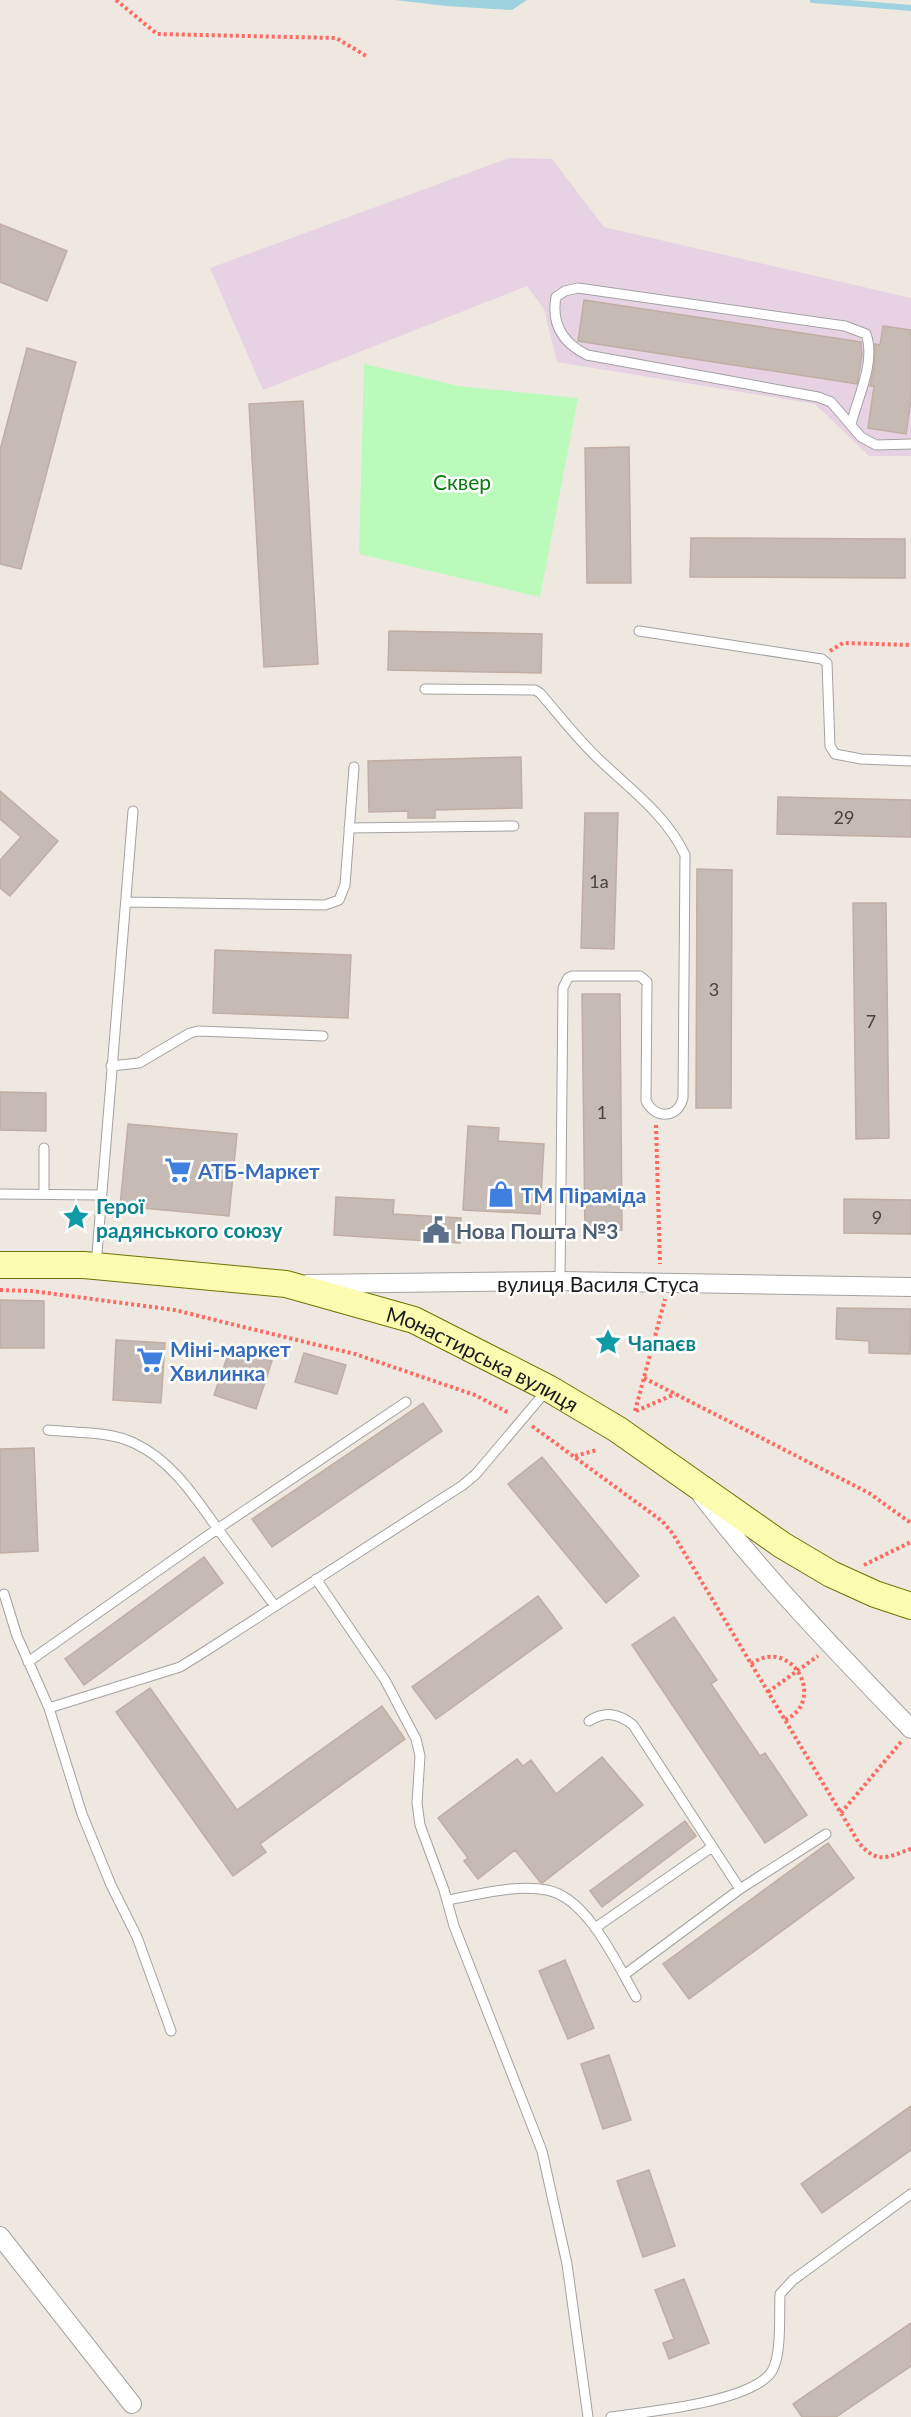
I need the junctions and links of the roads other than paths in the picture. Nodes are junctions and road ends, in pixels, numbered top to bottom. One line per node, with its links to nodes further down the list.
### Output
1 (850, 424): 1 (lane); 2 (lane)
2 (911, 444)
3 (639, 631): 5 (lane)
4 (425, 689): 19 (lane)
5 (911, 761)
6 (354, 767): 9 (lane)
7 (133, 811): 10 (lane)
8 (514, 826): 9 (lane)
9 (349, 828): 10 (lane)
10 (127, 902): 12 (lane)
11 (323, 1036): 12 (lane)
12 (111, 1066): 16 (lane)
13 (44, 1148): 15 (lane)
14 (0, 1194): 15 (lane)
15 (44, 1194): 16 (lane)
16 (101, 1195): 18 (lane)
17 (0, 1264): 18 (main road, Монастирська вулиця)
18 (96, 1266): 20 (main road, Монастирська вулиця)
19 (560, 1281): 20 (street, вулиця Василя Стуса); 21 (street, вулиця Василя Стуса)
20 (286, 1284): 22 (main road, Монастирська вулиця)
21 (911, 1287)
22 (548, 1388): 25 (main road, Монастирська вулиця); 27 (lane)
23 (406, 1402): 26 (lane)
24 (48, 1430): 26 (lane)
25 (687, 1477): 30 (main road, Монастирська вулиця); 34 (street)
26 (218, 1528): 29 (lane); 31 (lane)
27 (316, 1579): 29 (lane); 38 (lane)
28 (4, 1594): 31 (lane)
29 (275, 1606): 32 (lane)
30 (911, 1606)
31 (28, 1662): 32 (lane)
32 (49, 1708): 42 (lane)
33 (589, 1721): 36 (lane)
34 (908, 1733)
35 (826, 1834): 37 (lane)
36 (712, 1847): 37 (lane); 39 (lane)
37 (740, 1889): 40 (lane)
38 (447, 1900): 39 (lane); 46 (lane)
39 (595, 1928): 40 (lane)
40 (624, 1975): 41 (lane)
41 (636, 1997)
42 (171, 2031)
43 (911, 2194): 47 (lane)
44 (0, 2236): 45 (street)
45 (132, 2404)
46 (588, 2417)
47 (611, 2417)

